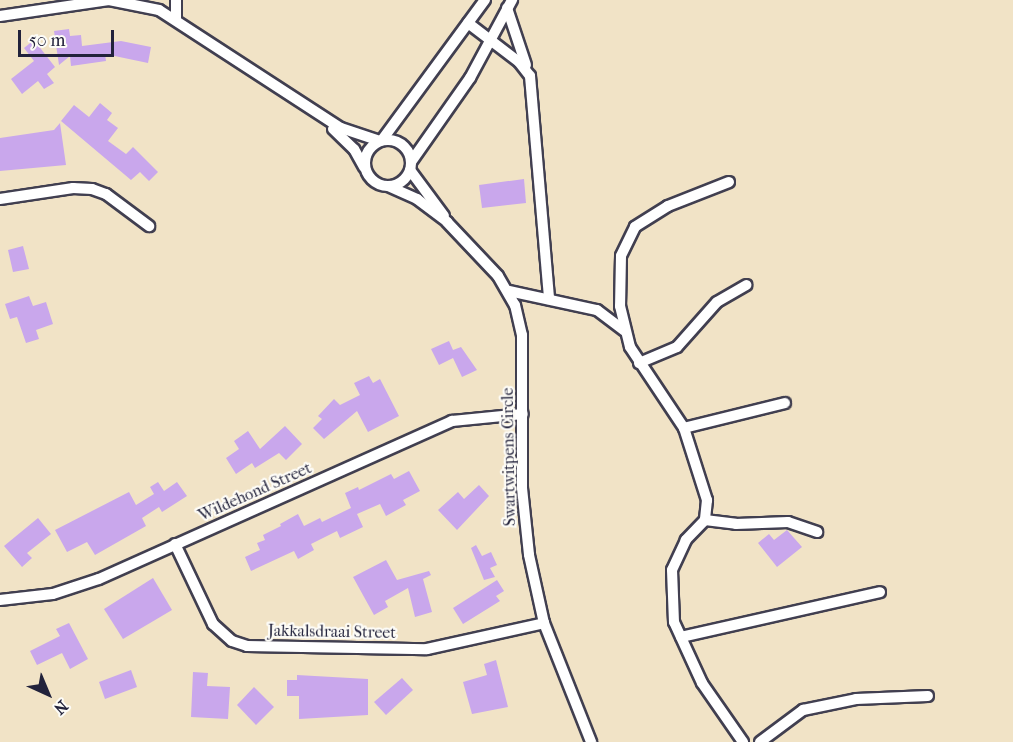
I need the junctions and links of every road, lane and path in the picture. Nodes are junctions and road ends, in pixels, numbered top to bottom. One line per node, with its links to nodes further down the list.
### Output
1 (177, 0): 5 (street)
2 (485, 0): 6 (street)
3 (510, 4): 7 (street); 8 (street)
4 (0, 16): 5 (street)
5 (176, 18): 9 (street)
6 (468, 23): 7 (street); 10 (street)
7 (492, 39): 8 (street); 11 (street)
8 (530, 76): 20 (street)
9 (310, 109): 10 (street); 12 (street)
10 (381, 140): 11 (street); 12 (street)
11 (411, 166): 14 (street); 16 (street, Swartwitpens Circle)
12 (365, 170): 14 (street)
13 (729, 182): 21 (street)
14 (388, 186): 16 (street, Swartwitpens Circle)
15 (0, 199): 17 (street)
16 (447, 222): 19 (street, Swartwitpens Circle)
17 (149, 226)
18 (747, 285): 22 (street)
19 (509, 291): 20 (street); 24 (street, Swartwitpens Circle)
20 (549, 299): 21 (street)
21 (625, 330): 22 (street)
22 (639, 363): 25 (street)
23 (784, 403): 25 (street)
24 (523, 414): 28 (street, Wildehond Street); 31 (street, Swartwitpens Circle)
25 (684, 428): 26 (street)
26 (705, 520): 27 (street); 32 (street)
27 (817, 532)
28 (176, 544): 30 (street, Wildehond Street); 31 (street, Jakkalsdraai Street)
29 (880, 592): 32 (street)
30 (0, 600)
31 (544, 623): 34 (street, Swartwitpens Circle)
32 (681, 637): 35 (street)
33 (928, 696): 36 (street)
34 (591, 742)
35 (743, 742)
36 (760, 742)

